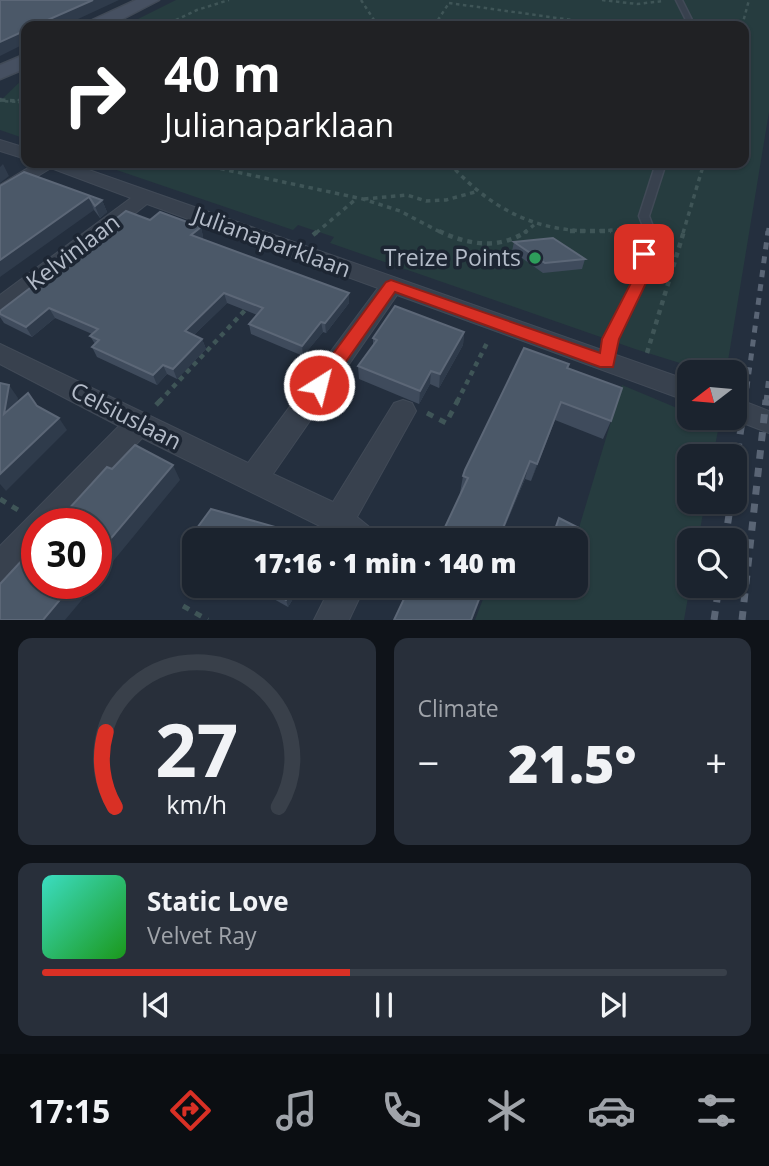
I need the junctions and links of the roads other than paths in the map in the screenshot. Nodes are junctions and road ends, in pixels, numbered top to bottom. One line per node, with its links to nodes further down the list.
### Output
1 (150, 0): 3 (main road)
2 (679, 0): 4 (lane)
3 (106, 21)
4 (690, 21)
5 (21, 62): 6 (main road)
6 (0, 73)
7 (0, 145): 8 (street)
8 (21, 152)
9 (42, 168): 12 (street)
10 (64, 168): 13 (street, Julianaparklaan)
11 (659, 168): 17 (lane)
12 (0, 193)
13 (145, 196): 14 (street, Julianaparklaan); 15 (street, Kelvinlaan)
14 (391, 285): 17 (street, Julianaparklaan); 23 (street)
15 (0, 307)
16 (0, 353): 22 (street, Celsiuslaan)
17 (607, 362): 18 (street, Julianaparklaan)
18 (677, 387)
19 (403, 411): 25 (street)
20 (747, 414): 21 (street)
21 (769, 422)
22 (139, 424): 23 (street, Celsiuslaan); 24 (street)
23 (253, 479): 25 (street, Celsiuslaan)
24 (58, 508)
25 (339, 520): 26 (street)
26 (348, 528)
27 (21, 546): 28 (street)
28 (0, 568)
29 (343, 598): 30 (street)
30 (331, 620)

